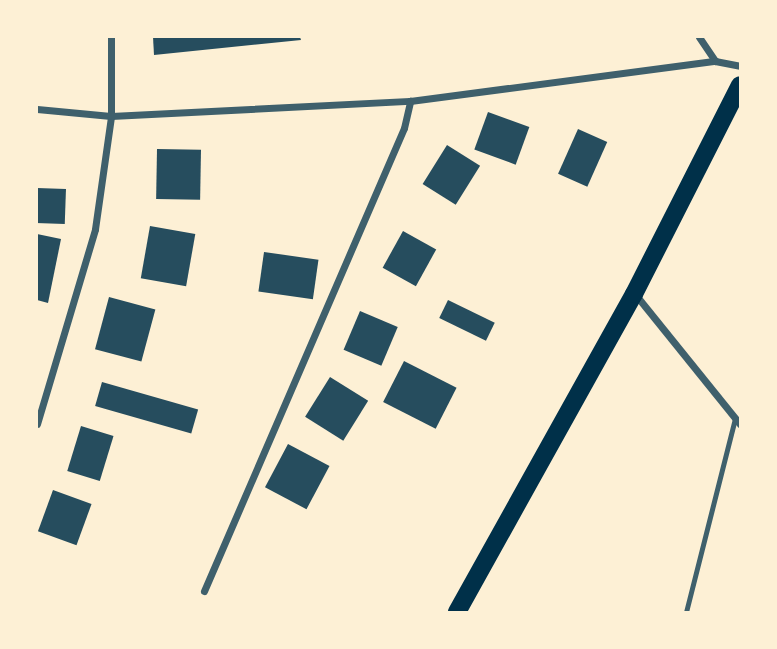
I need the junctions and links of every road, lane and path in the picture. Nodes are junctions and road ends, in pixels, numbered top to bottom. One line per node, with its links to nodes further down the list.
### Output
1 (111, 37): 8 (street)
2 (699, 37): 3 (street)
3 (715, 61): 4 (street); 6 (street)
4 (740, 66)
5 (740, 85): 9 (main road)
6 (410, 100): 8 (street); 12 (street)
7 (37, 109): 8 (street)
8 (111, 116): 11 (street)
9 (634, 293): 10 (street); 13 (main road)
10 (738, 421): 14 (lane)
11 (37, 424)
12 (204, 591)
13 (457, 612)
14 (685, 612)

